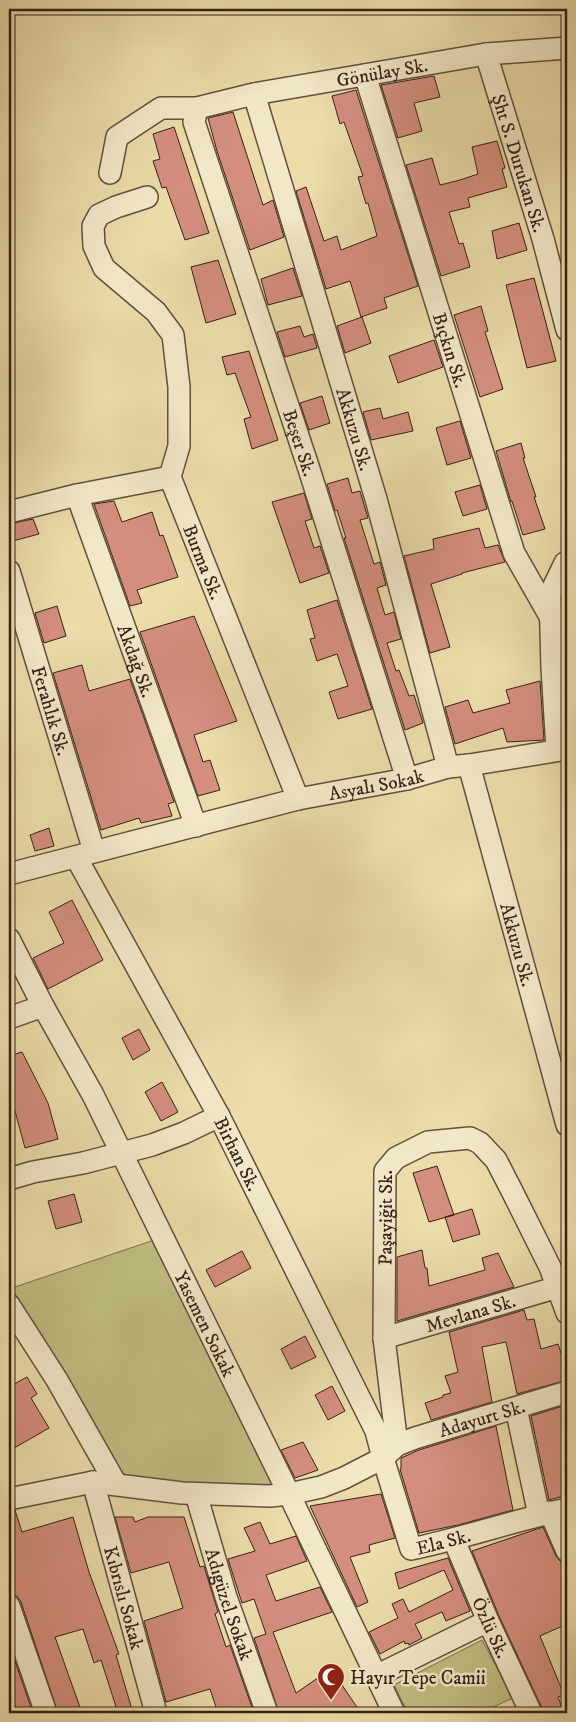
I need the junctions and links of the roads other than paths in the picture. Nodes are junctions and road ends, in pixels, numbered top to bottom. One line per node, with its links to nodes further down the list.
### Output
1 (567, 48): 2 (street, Gönülay Sk.)
2 (486, 54): 3 (street, Gönülay Sk.); 8 (street, Şht S. Durukan Sk.)
3 (365, 75): 4 (street, Gönülay Sk.); 14 (street, Bıçkın Sk.)
4 (254, 94): 5 (street, Gönülay Sk.); 16 (street, Akkuzu Sk.)
5 (198, 108): 6 (street, Gönülay Sk.); 17 (street, Beşer Sk.)
6 (110, 172)
7 (147, 197): 9 (street)
8 (567, 330)
9 (170, 477): 10 (street); 18 (street, Burma Sk.)
10 (78, 496): 11 (street); 19 (street, Akdağ Sk.)
11 (9, 512)
12 (567, 562): 14 (street, Asyalı Sokak)
13 (9, 571): 20 (street, Ferahlık Sk.)
14 (551, 618): 15 (street, Asyalı Sokak)
15 (562, 750): 16 (street, Asyalı Sokak)
16 (458, 766): 17 (street, Asyalı Sokak); 26 (street, Akkuzu Sk.)
17 (407, 779): 18 (street, Asyalı Sokak)
18 (298, 800): 19 (street, Asyalı Sokak)
19 (196, 826): 20 (street, Asyalı Sokak)
20 (85, 854): 21 (street, Asyalı Sokak); 25 (street, Birhan Sk.)
21 (9, 874)
22 (9, 939): 23 (street, Yasemen Sokak)
23 (43, 1006): 24 (street); 27 (street, Yasemen Sokak)
24 (9, 1018)
25 (219, 1116): 27 (street); 35 (street, Birhan Sk.)
26 (567, 1125)
27 (121, 1152): 28 (street); 39 (street, Yasemen Sokak)
28 (9, 1180)
29 (558, 1287): 31 (street, Paşayiğit Sk.); 32 (street, Mevlana Sk.); 32 (street, Paşayiğit Sk.)
30 (9, 1305): 37 (street)
31 (567, 1313)
32 (384, 1338): 35 (street, Paşayiğit Sk.)
33 (567, 1392): 34 (street, Adayurt Sk.)
34 (516, 1408): 35 (street, Adayurt Sk.); 41 (street)
35 (390, 1452): 39 (street, Adayurt Sk.); 42 (street, Ela Sk.)
36 (93, 1482): 37 (street, Adayurt Sk.); 40 (street, Adayurt Sk.); 49 (street, Kıbrıslı Sokak)
37 (116, 1484): 38 (street, Adayurt Sk.)
38 (196, 1494): 39 (street, Adayurt Sk.); 50 (street, Adıgüzel Sokak)
39 (289, 1494): 46 (street, Yasemen Sokak)
40 (9, 1499)
41 (552, 1512): 42 (street, Ela Sk.); 43 (street)
42 (454, 1540): 45 (street, Özlü Sk.)
43 (567, 1551)
44 (9, 1606): 48 (street)
45 (488, 1622): 46 (street); 47 (street, Özlü Sk.)
46 (376, 1676): 51 (street, Yasemen Sokak)
47 (524, 1711)
48 (46, 1713)
49 (156, 1713)
50 (267, 1713)
51 (394, 1713)

